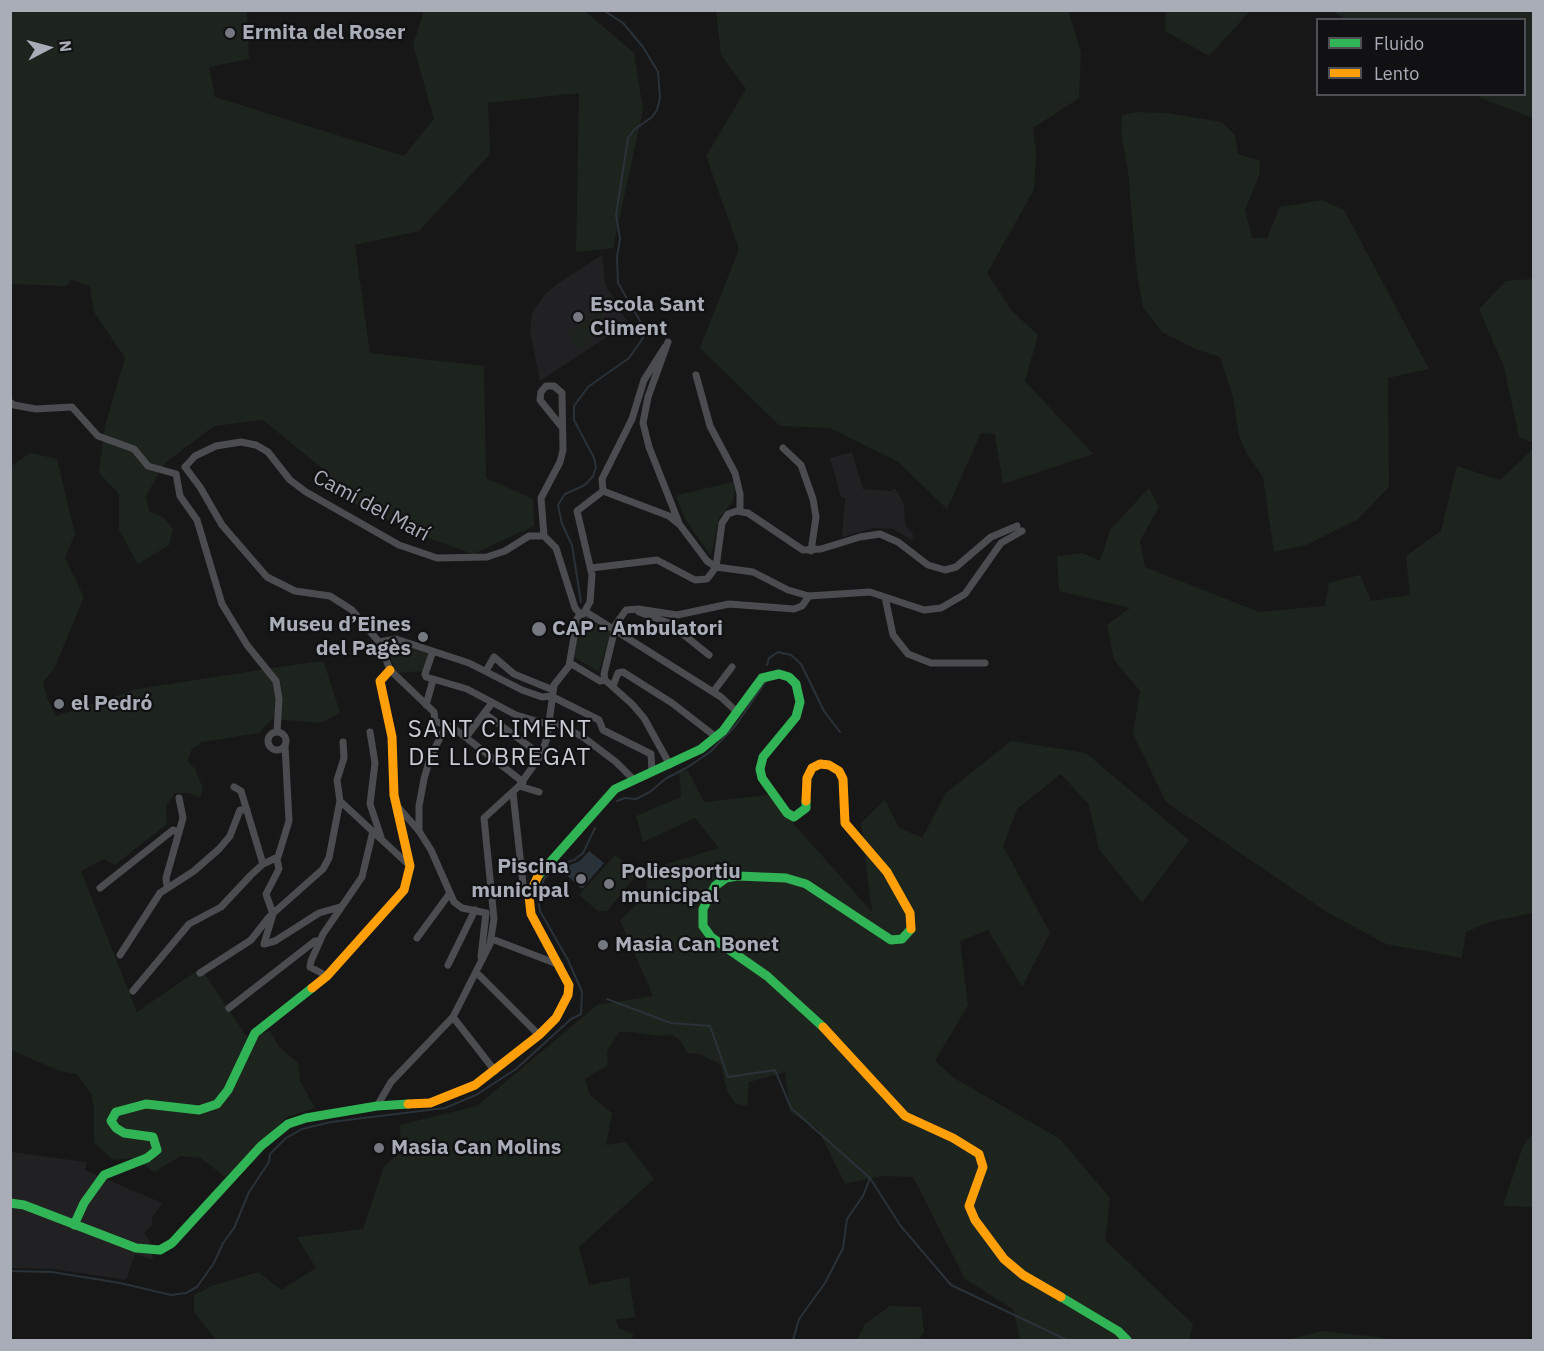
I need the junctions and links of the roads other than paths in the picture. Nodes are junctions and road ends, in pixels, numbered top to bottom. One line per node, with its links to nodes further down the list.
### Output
1 (696, 375): 10 (street)
2 (10, 402): 7 (street)
3 (561, 426): 3 (street); 13 (street)
4 (783, 448): 14 (street)
5 (185, 467): 6 (street); 7 (street, Camí del Marí); 13 (street, Camí del Marí)
6 (191, 476): 7 (street); 22 (street)
7 (177, 477): 41 (street)
8 (603, 491): 9 (street); 11 (street); 16 (street)
9 (671, 504): 11 (street); 12 (street)
10 (740, 511): 14 (street); 15 (street)
11 (660, 513): 12 (street)
12 (680, 525): 15 (street)
13 (544, 536): 20 (street)
14 (811, 551): 18 (street)
15 (716, 567): 16 (street); 17 (street)
16 (591, 568): 20 (street)
17 (809, 596): 18 (street); 19 (street)
18 (885, 597): 26 (street)
19 (631, 609): 21 (street); 24 (street)
20 (583, 613): 21 (street); 25 (street)
21 (615, 629): 30 (street); 33 (street)
22 (379, 642): 23 (street); 28 (street)
23 (433, 651): 29 (street); 31 (street)
24 (709, 655)
25 (570, 663): 30 (street); 34 (street)
26 (984, 663)
27 (732, 667): 33 (street)
28 (390, 670): 36 (street); 57 (street)
29 (486, 671): 34 (street); 34 (street)
30 (602, 678): 32 (street)
31 (433, 680): 35 (street); 36 (street)
32 (613, 686): 44 (street); 48 (street)
33 (713, 692): 38 (street)
34 (552, 693): 39 (street); 49 (street)
35 (492, 703): 37 (street); 39 (street)
36 (426, 705): 40 (street)
37 (484, 712): 43 (street); 47 (street)
38 (737, 712): 44 (street); 91 (street)
39 (550, 722): 47 (street); 50 (street)
40 (445, 728): 43 (street); 60 (street)
41 (277, 732): 46 (street); 46 (street)
42 (370, 732): 62 (street)
43 (466, 737): 51 (street)
44 (716, 737): 48 (street)
45 (344, 742): 56 (street)
46 (285, 746): 64 (street)
47 (541, 755): 51 (street)
48 (670, 765): 49 (street)
49 (652, 772): 50 (street)
50 (633, 779): 69 (street)
51 (521, 784): 53 (street); 54 (street)
52 (234, 787): 58 (street)
53 (539, 792)
54 (513, 793): 69 (street); 74 (street)
55 (179, 798): 61 (street)
56 (340, 801): 59 (street); 72 (street)
57 (396, 806): 60 (street); 63 (street)
58 (247, 810): 65 (street); 66 (street)
59 (373, 831): 62 (street); 70 (street)
60 (419, 831): 68 (street)
61 (179, 833): 66 (street); 67 (street)
62 (381, 839): 63 (street)
63 (401, 853): 82 (street)
64 (277, 859): 65 (street); 72 (street)
65 (263, 864): 83 (street)
66 (167, 886): 76 (street)
67 (100, 888)
68 (450, 893): 71 (street); 73 (street)
69 (529, 896): 79 (street)
70 (340, 907): 72 (street); 75 (street)
71 (475, 910): 77 (street); 78 (street)
72 (273, 914): 81 (street)
73 (417, 938)
74 (492, 939): 77 (street); 79 (street)
75 (320, 940): 82 (street); 84 (street)
76 (120, 955)
77 (480, 963): 80 (street)
78 (448, 965)
79 (560, 965): 86 (street)
80 (476, 972): 85 (street); 86 (street)
81 (200, 973)
82 (327, 976): 90 (street)
83 (132, 991)
84 (229, 1008)
85 (453, 1017): 87 (street); 88 (street)
86 (539, 1035): 87 (street)
87 (495, 1071): 88 (street)
88 (377, 1106): 90 (street)
89 (10, 1203): 90 (street)
90 (74, 1225)
91 (1127, 1341)

